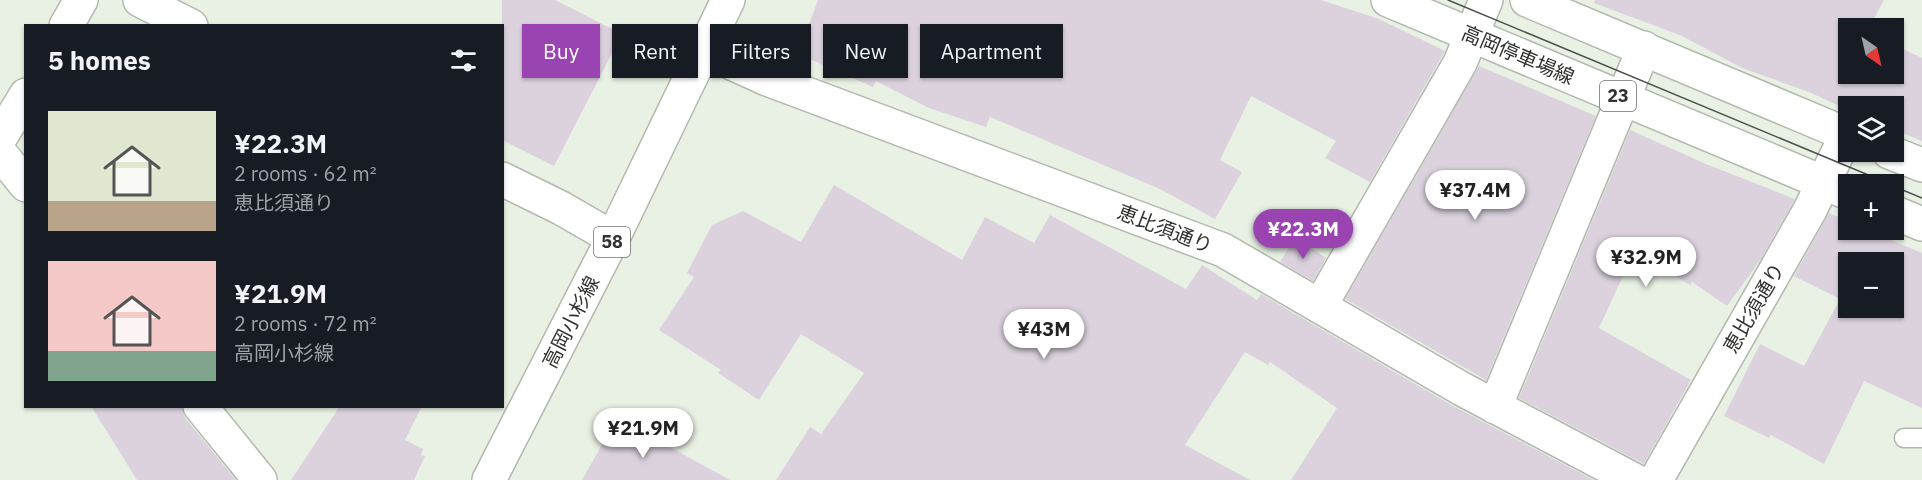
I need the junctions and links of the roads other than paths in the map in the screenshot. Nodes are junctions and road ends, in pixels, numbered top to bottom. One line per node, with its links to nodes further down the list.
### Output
1 (81, 0): 8 (street)
2 (140, 0): 9 (street)
3 (728, 0): 12 (street, 高岡小杉線 / 58)
4 (1388, 0): 10 (street, 高岡停車場線 / 23)
5 (1486, 0): 10 (street)
6 (1527, 0): 7 (street)
7 (1563, 7): 11 (street)
8 (67, 24)
9 (186, 24)
10 (1472, 35): 14 (street, 高岡停車場線 / 23); 27 (street)
11 (1644, 48): 14 (street); 15 (street)
12 (703, 50): 26 (street, 高岡小杉線 / 58); 27 (street, 恵比須通り)
13 (24, 98): 16 (street)
14 (1621, 98): 23 (street, 高岡停車場線 / 23); 28 (street)
15 (1838, 131)
16 (0, 138)
17 (0, 153): 22 (street)
18 (1904, 158): 20 (street)
19 (1841, 162): 23 (street, 恵比須通り)
20 (1922, 165)
21 (504, 180): 26 (street)
22 (24, 183)
23 (1836, 188): 33 (street, 恵比須通り)
24 (1904, 217): 25 (street)
25 (1922, 224)
26 (613, 238): 31 (street, 高岡小杉線 / 58)
27 (1320, 306): 28 (street, 恵比須通り)
28 (1495, 407): 32 (street, 恵比須通り)
29 (202, 408): 30 (street)
30 (260, 480)
31 (489, 480)
32 (1634, 480)
33 (1656, 480)

